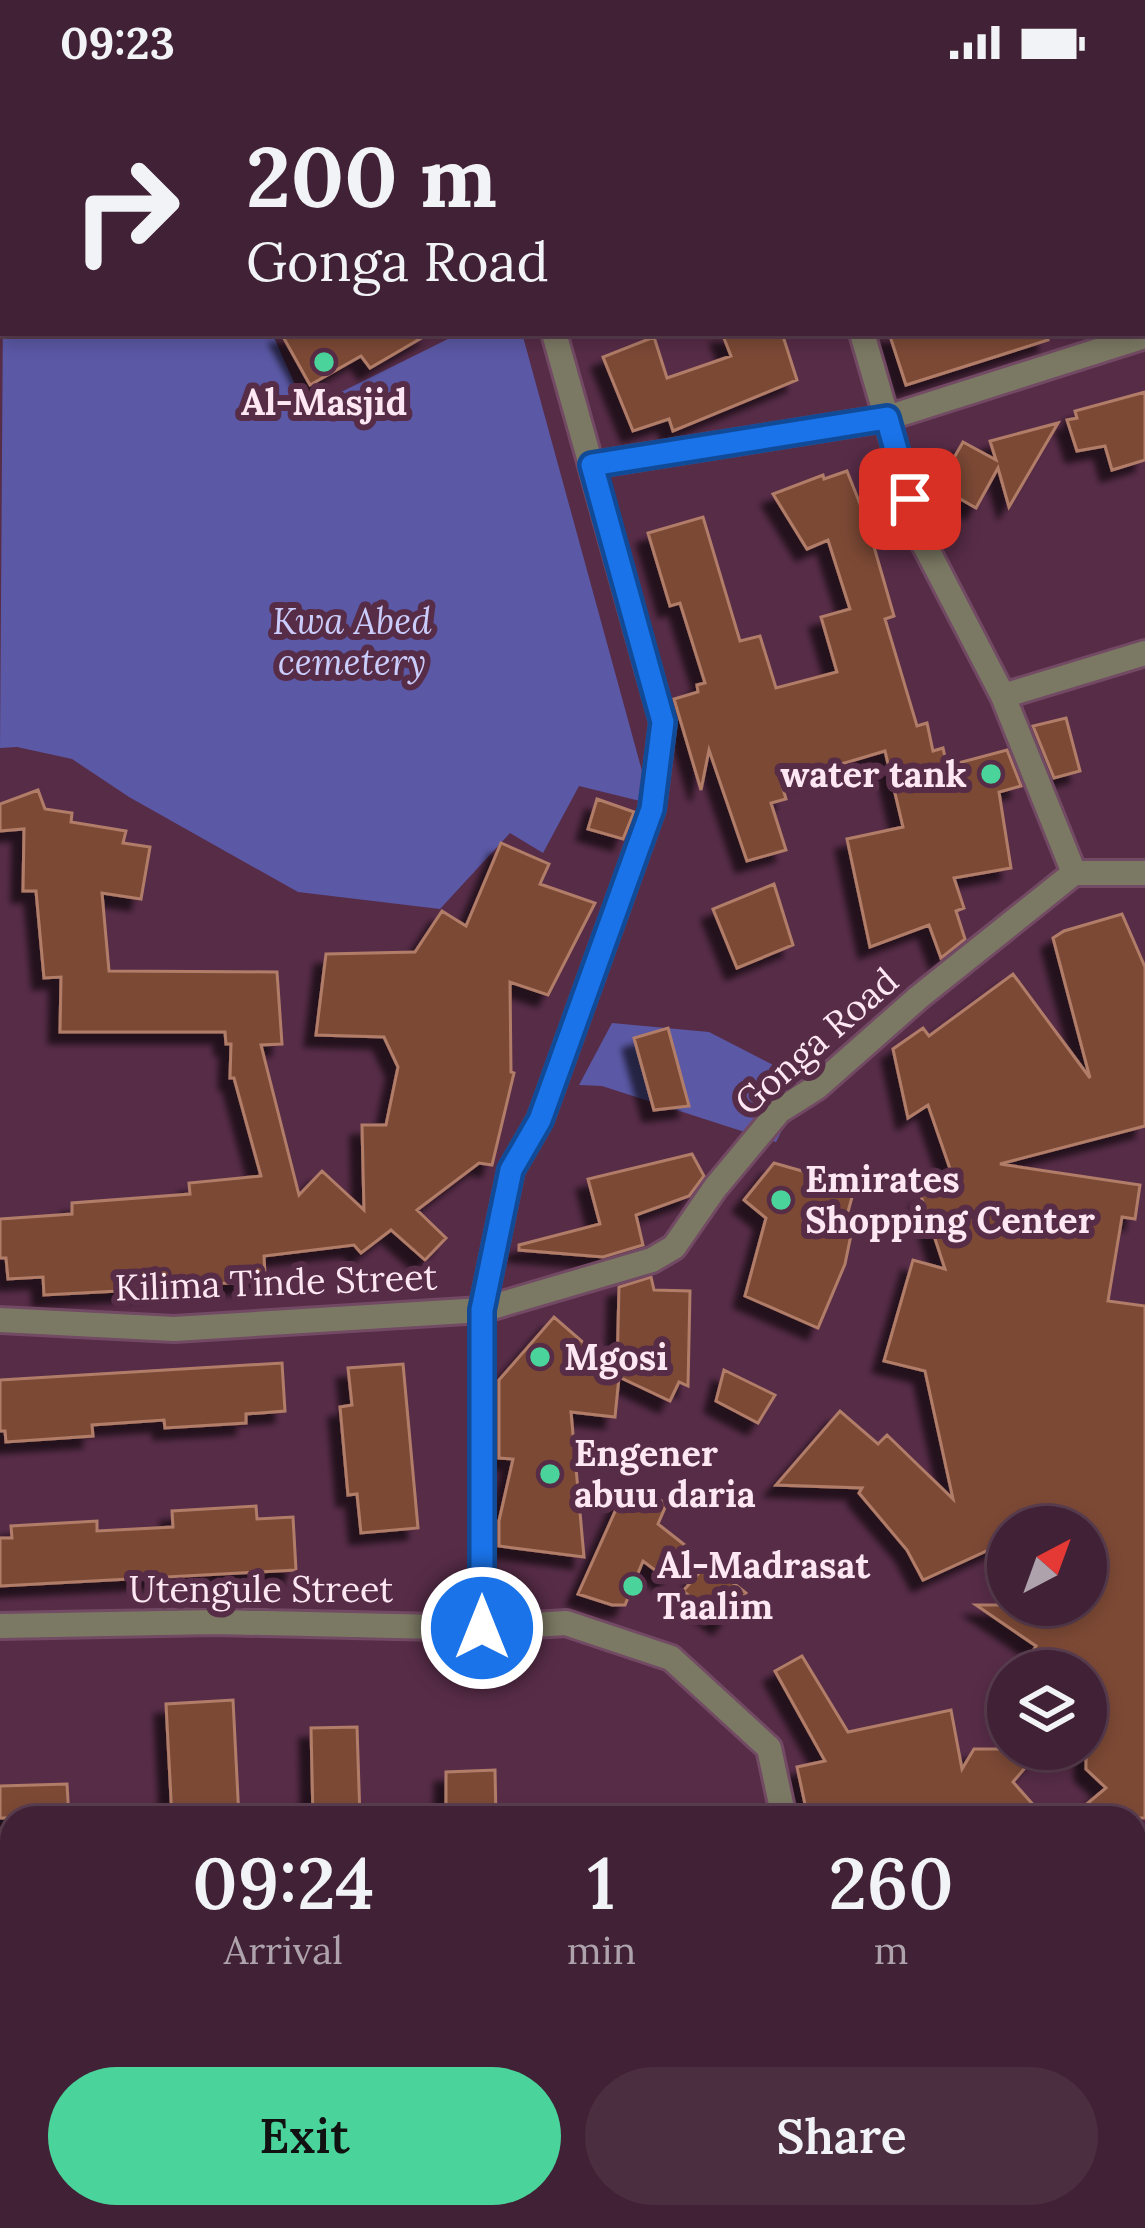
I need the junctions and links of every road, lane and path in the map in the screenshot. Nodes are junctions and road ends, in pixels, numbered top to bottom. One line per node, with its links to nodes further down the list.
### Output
1 (555, 336): 5 (street)
2 (863, 336): 4 (street)
3 (1145, 336): 4 (street)
4 (887, 418): 5 (street); 7 (street)
5 (592, 465): 10 (street)
6 (1145, 653): 7 (street)
7 (1003, 696): 9 (street)
8 (1145, 872): 9 (street)
9 (1074, 873): 10 (street, Gonga Road)
10 (482, 1310): 11 (street, Kilima Tinde Street); 13 (street)
11 (0, 1320)
12 (0, 1625): 13 (street, Utengule Street)
13 (482, 1628): 14 (street, Utengule Street)
14 (781, 1806)

